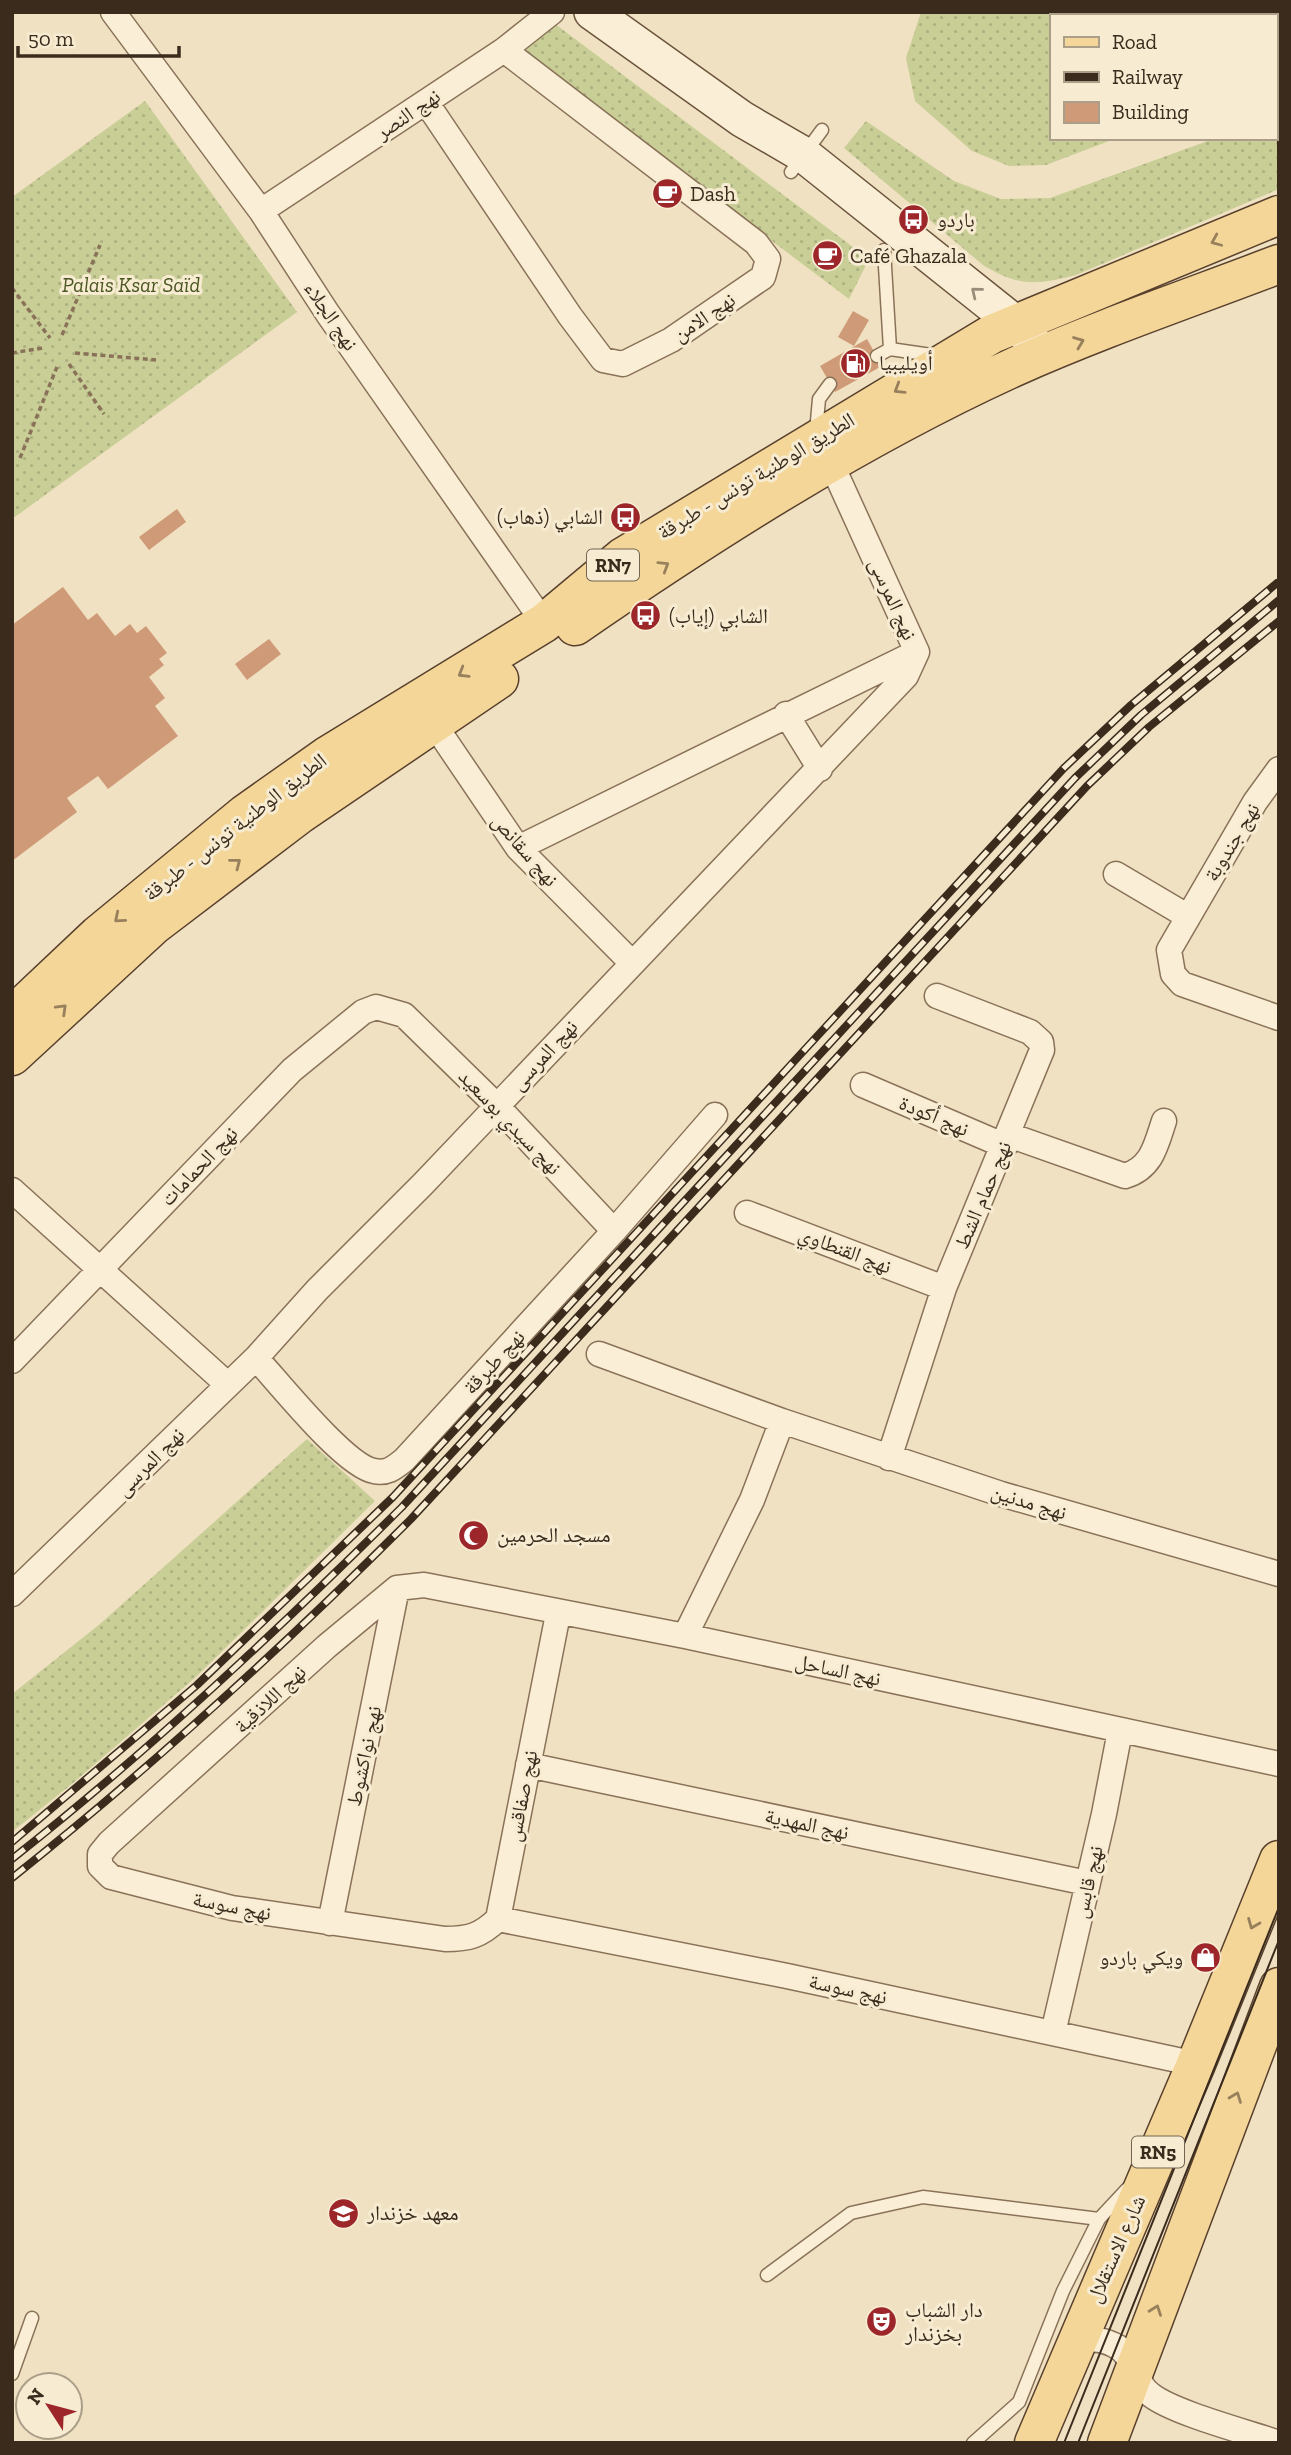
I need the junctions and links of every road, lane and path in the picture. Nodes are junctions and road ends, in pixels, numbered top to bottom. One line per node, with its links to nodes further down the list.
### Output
1 (113, 12): 7 (street, نهج الجلاء)
2 (552, 12): 4 (street, نهج النصر)
3 (592, 12): 6 (main road)
4 (504, 50): 5 (street, نهج النصر); 5 (street, نهج الامن)
5 (426, 102): 7 (street, نهج النصر)
6 (805, 152): 10 (main road); 13 (main road, one-way to 6)
7 (261, 211): 30 (street, نهج الجلاء)
8 (1276, 224): 13 (main road, الطريق الوطنية تونس - طبرقة / RN7, one-way to 13)
9 (100, 245): 14 (path)
10 (884, 250): 13 (main road); 17 (lane)
11 (1279, 264): 23 (main road, الطريق الوطنية تونس - طبرقة / RN7, one-way to 11)
12 (12, 288): 15 (path)
13 (1004, 329): 21 (main road, الطريق الوطنية تونس - طبرقة / RN7); 23 (main road)
14 (62, 335)
15 (50, 338)
16 (43, 348): 18 (path)
17 (890, 349): 20 (lane); 21 (lane)
18 (12, 353)
19 (75, 354): 22 (path)
20 (877, 356)
21 (949, 358): 28 (main road, الطريق الوطنية تونس - طبرقة / RN7, one-way to 28)
22 (156, 360)
23 (1027, 362): 28 (main road, الطريق الوطنية تونس - طبرقة / RN7)
24 (69, 364): 27 (path)
25 (57, 367): 29 (path)
26 (830, 384): 28 (lane)
27 (104, 414)
28 (823, 453): 30 (main road, الطريق الوطنية تونس - طبرقة / RN7); 31 (street, نهج المرسى); 33 (main road, الطريق الوطنية تونس - طبرقة / RN7, one-way to 28)
29 (20, 458)
30 (544, 624): 42 (main road, الطريق الوطنية تونس - طبرقة / RN7, one-way to 42)
31 (917, 652): 32 (street); 34 (street, نهج المرسى)
32 (786, 714): 34 (street); 36 (street)
33 (434, 724): 36 (street, نهج سقانص); 44 (main road, الطريق الوطنية تونس - طبرقة / RN7, one-way to 33)
34 (820, 769): 39 (street, نهج المرسى)
35 (1279, 769): 38 (street, نهج جندوبة)
36 (518, 848): 39 (street, نهج سقانص)
37 (1115, 874): 38 (street)
38 (1187, 916): 43 (street, نهج جندوبة)
39 (632, 963): 46 (street, نهج المرسى)
40 (937, 996): 49 (street, نهج حمام الشط)
41 (404, 1015): 46 (street, نهج سيدي بوسعيد); 53 (street, نهج الحمامات)
42 (12, 1016)
43 (1279, 1018)
44 (12, 1056)
45 (863, 1086): 49 (street, نهج أكودة)
46 (497, 1106): 52 (street, نهج سيدي بوسعيد); 56 (street, نهج المرسى)
47 (715, 1115): 52 (street, نهج طبرقة)
48 (1164, 1121): 49 (street, نهج أكودة)
49 (1007, 1140): 54 (street, نهج حمام الشط)
50 (12, 1190): 53 (street)
51 (747, 1213): 54 (street, نهج القنطاوي)
52 (614, 1231): 56 (street, نهج طبرقة)
53 (99, 1269): 57 (street, نهج الحمامات); 58 (street)
54 (944, 1287): 60 (street, نهج حمام الشط)
55 (599, 1354): 59 (street, نهج مدنين)
56 (256, 1358): 58 (street, نهج المرسى)
57 (12, 1361)
58 (227, 1384): 63 (street, نهج المرسى)
59 (782, 1421): 60 (street, نهج مدنين); 65 (street)
60 (889, 1458): 61 (street, نهج مدنين)
61 (1279, 1574)
62 (397, 1588): 64 (street, نهج الساحل); 69 (street, نهج اللاذقية); 73 (street, نهج نواكشوط)
63 (12, 1594)
64 (558, 1614): 65 (street, نهج الساحل); 68 (street, نهج صفاقس)
65 (685, 1636): 66 (street, نهج الساحل)
66 (1120, 1731): 67 (street, نهج الساحل); 71 (street, نهج قابس)
67 (1279, 1764)
68 (528, 1765): 71 (street, نهج المهدية); 72 (street, نهج صفاقس)
69 (146, 1811): 73 (street, نهج سوسة)
70 (1279, 1860): 77 (main road, شارع الاستقلال / RN5, one-way to 77)
71 (1087, 1883): 75 (street, نهج قابس)
72 (498, 1919): 73 (street, نهج سوسة); 75 (street, نهج سوسة)
73 (330, 1923)
74 (1279, 1987): 76 (main road, RN5)
75 (1053, 2033): 77 (street, نهج سوسة)
76 (1269, 2040): 83 (main road, RN5, one-way to 76)
77 (1196, 2064): 78 (main road, شارع الاستقلال / RN5)
78 (1156, 2158): 79 (lane); 82 (main road, شارع الاستقلال / RN5)
79 (1099, 2219): 80 (lane); 85 (lane)
80 (767, 2275)
81 (32, 2318): 84 (lane)
82 (1070, 2352): 83 (street); 85 (main road, شارع الاستقلال / RN5)
83 (1134, 2373): 87 (main road, RN5); 88 (street)
84 (12, 2374)
85 (1032, 2415): 86 (lane)
86 (973, 2443)
87 (1107, 2443)
88 (1279, 2443)

